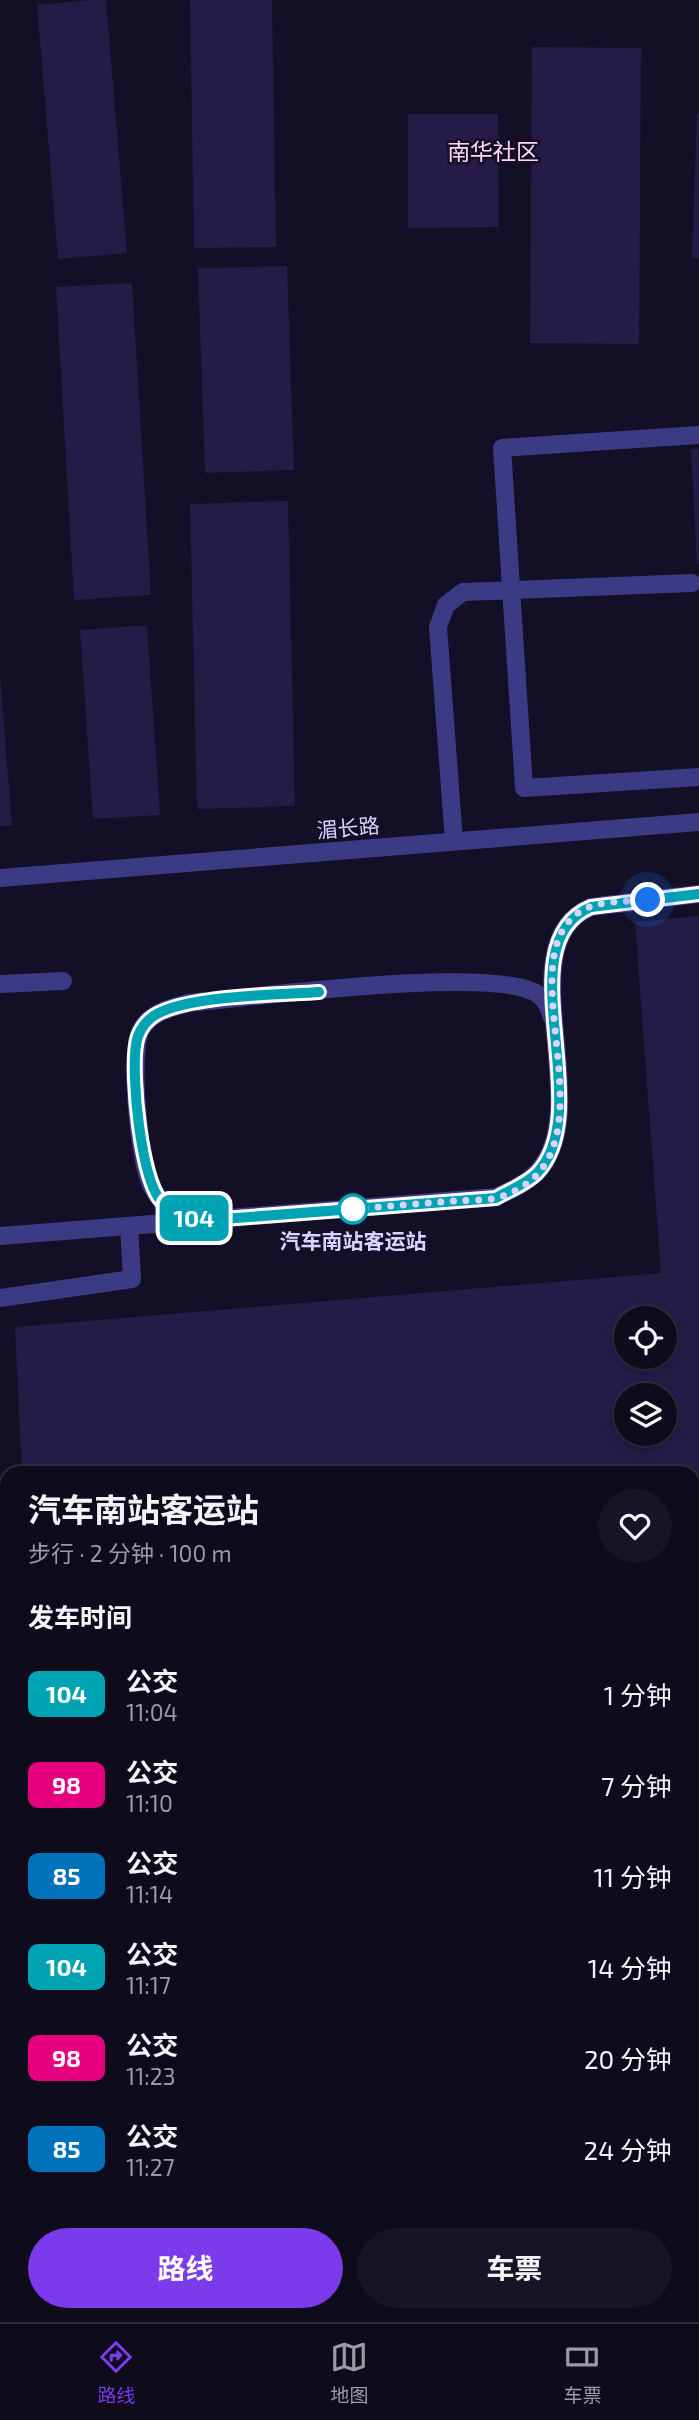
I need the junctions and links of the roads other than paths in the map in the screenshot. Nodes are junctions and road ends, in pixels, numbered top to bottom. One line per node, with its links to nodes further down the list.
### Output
1 (699, 435): 3 (street)
2 (692, 583): 3 (street)
3 (511, 591): 4 (street); 6 (street)
4 (699, 777)
5 (699, 822): 6 (street, 湄长路)
6 (454, 841): 7 (street, 湄长路)
7 (0, 878)
8 (699, 894): 11 (street)
9 (63, 981): 10 (street)
10 (0, 984)
11 (555, 1028): 12 (street); 12 (street)
12 (210, 1220): 13 (street)
13 (129, 1226): 14 (street); 15 (street)
14 (0, 1237)
15 (0, 1298)

